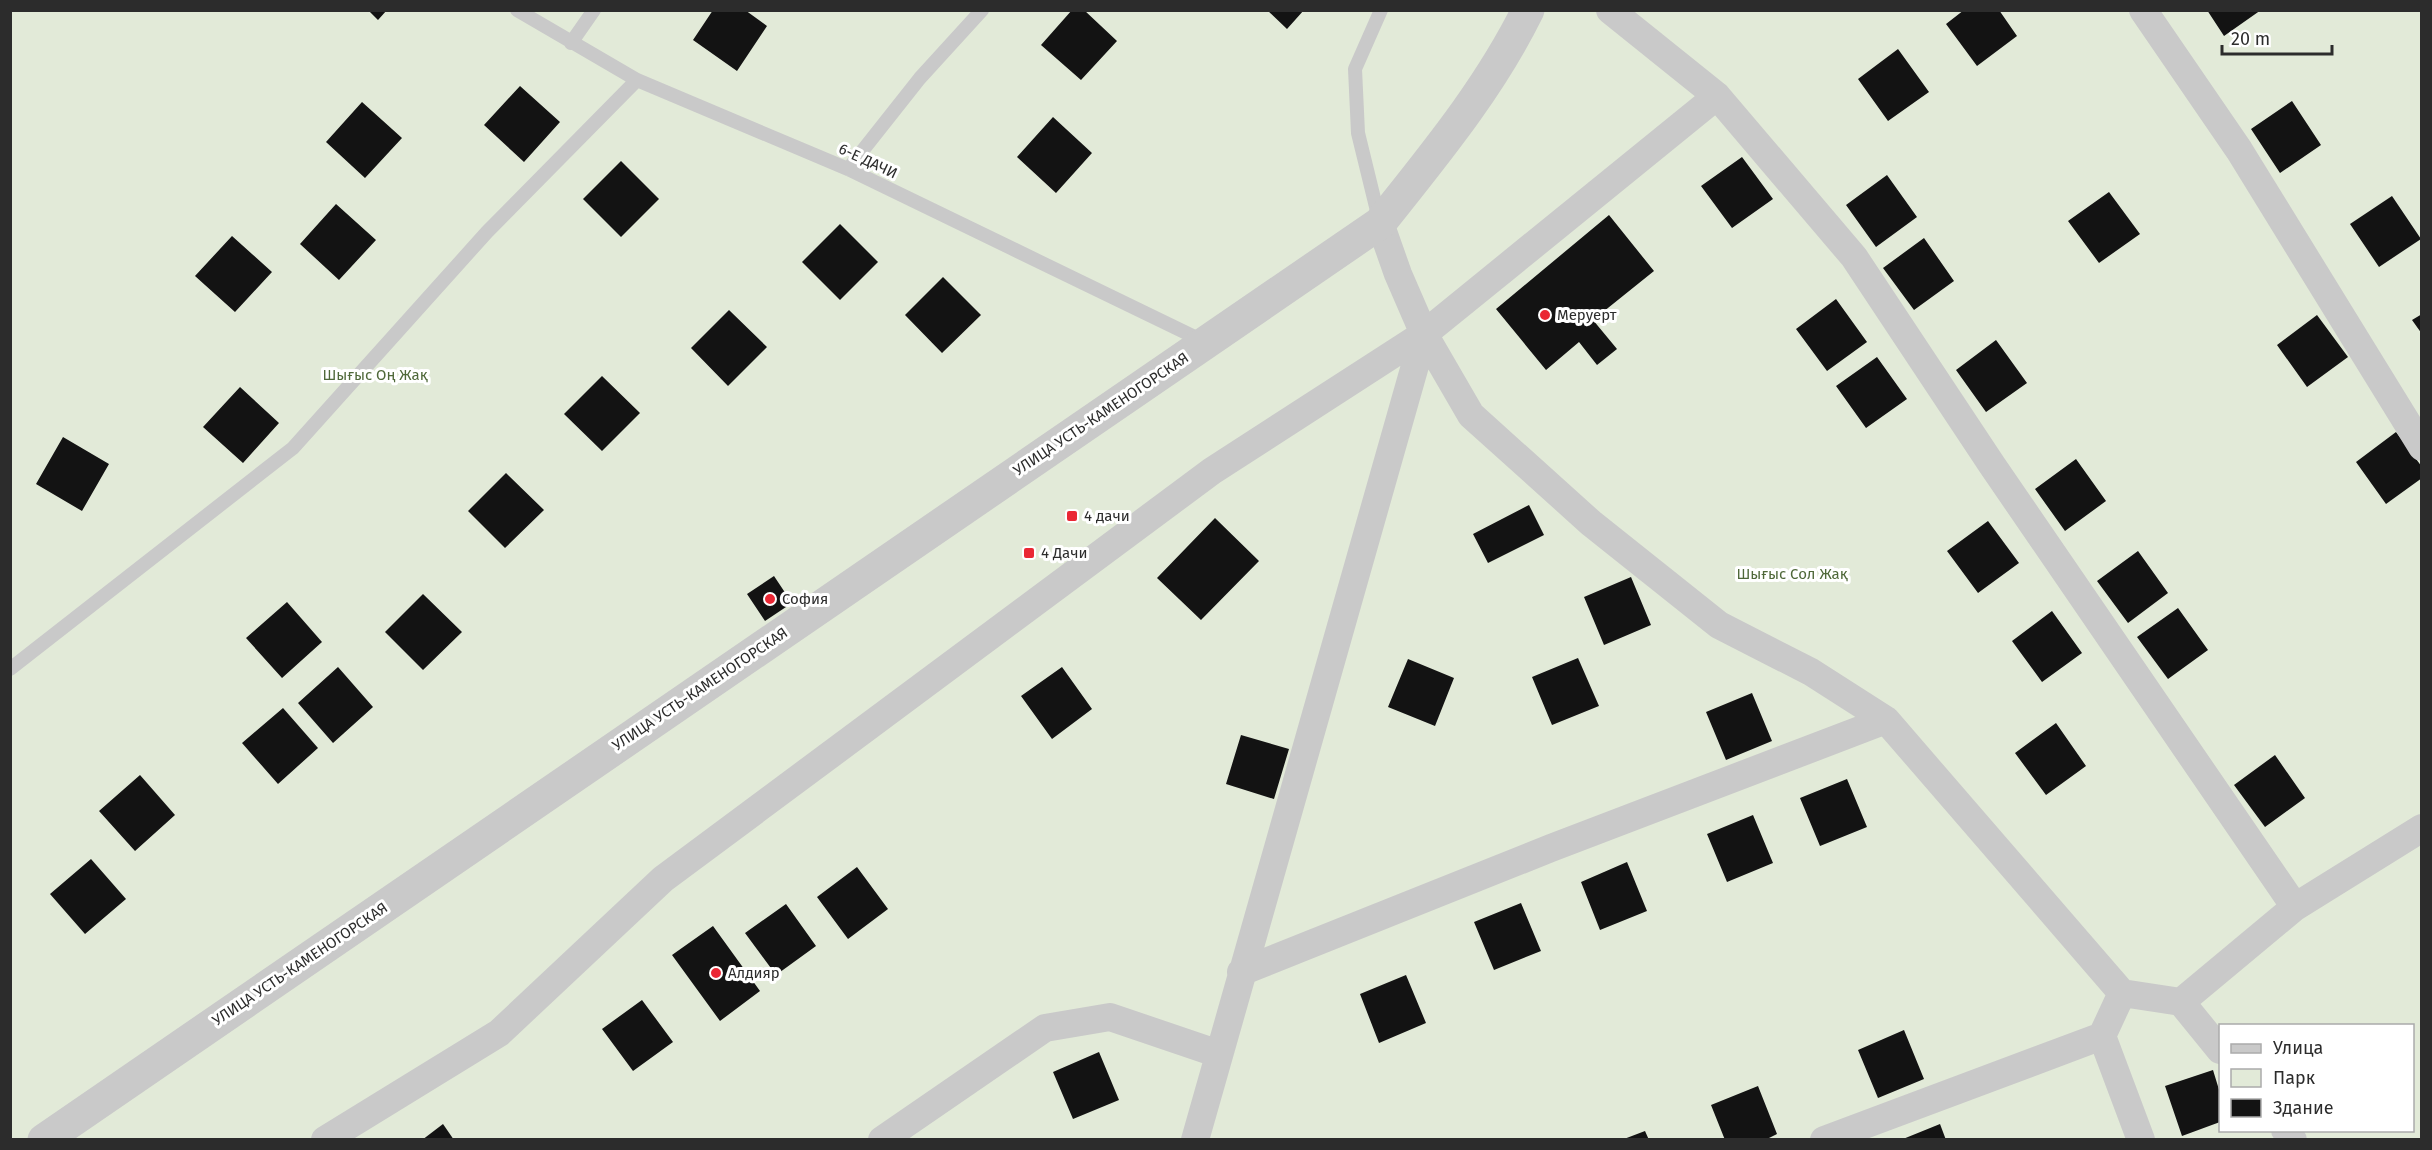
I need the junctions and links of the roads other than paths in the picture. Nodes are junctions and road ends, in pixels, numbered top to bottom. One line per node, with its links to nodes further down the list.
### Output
1 (517, 10): 8 (lane, 6-Е ДАЧИ)
2 (594, 10): 8 (lane)
3 (982, 10): 11 (lane)
4 (1381, 10): 12 (lane)
5 (1528, 10): 12 (street, УЛИЦА УСТЬ-КАМЕНОГОРСКАЯ)
6 (2143, 10): 15 (street)
7 (1610, 11): 10 (street)
8 (571, 43): 9 (lane, 6-Е ДАЧИ)
9 (637, 80): 11 (lane, 6-Е ДАЧИ); 16 (lane)
10 (1718, 96): 13 (street); 19 (street)
11 (848, 169): 14 (lane, 6-Е ДАЧИ)
12 (1380, 223): 13 (street); 14 (street, УЛИЦА УСТЬ-КАМЕНОГОРСКАЯ)
13 (1424, 334): 17 (street); 20 (street); 27 (street)
14 (1205, 342): 26 (street, УЛИЦА УСТЬ-КАМЕНОГОРСКАЯ)
15 (2421, 447)
16 (10, 669)
17 (1886, 720): 20 (street); 21 (street)
18 (2421, 828): 19 (street)
19 (2295, 907): 22 (street)
20 (1241, 972): 25 (street)
21 (2122, 993): 22 (street); 23 (street)
22 (2181, 1002): 24 (street)
23 (2102, 1036): 30 (street); 31 (street)
24 (2219, 1049)
25 (1219, 1054): 28 (street); 29 (street)
26 (44, 1140)
27 (325, 1140)
28 (882, 1140)
29 (1195, 1140)
30 (1824, 1140)
31 (2141, 1140)

